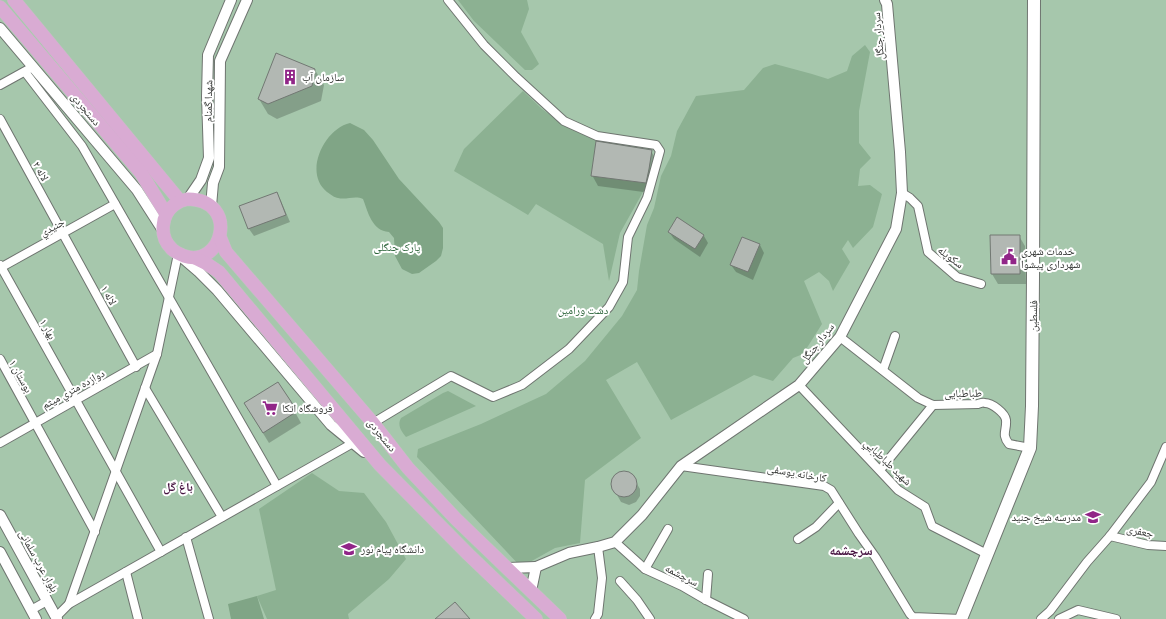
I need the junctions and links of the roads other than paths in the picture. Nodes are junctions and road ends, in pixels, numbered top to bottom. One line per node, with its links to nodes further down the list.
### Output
1 (14, 0): 13 (main road, دستجردی)
2 (231, 0): 13 (street, شهدا گمنام)
3 (247, 0): 15 (street, شهدا گمنام)
4 (448, 0): 35 (street)
5 (885, 0): 12 (street, سردار جنگل)
6 (1034, 0): 40 (main road, فلسطین)
7 (0, 7): 16 (main road, دستجردی)
8 (0, 28): 9 (street)
9 (29, 69): 10 (street); 14 (street); 17 (street)
10 (0, 86)
11 (0, 118): 18 (street, لاله ۲)
12 (902, 193): 23 (street, سکوپله); 25 (street, سردار جنگل)
13 (184, 200): 15 (main road); 16 (main road)
14 (115, 204): 18 (street, جنيدي); 24 (street)
15 (211, 206): 19 (main road)
16 (166, 214): 17 (main road)
17 (162, 230): 20 (main road)
18 (63, 234): 22 (street, جنيدي); 29 (street, لاله ۱)
19 (220, 237): 21 (main road); 35 (main road, دستجردی)
20 (178, 254): 21 (main road); 24 (street); 38 (street)
21 (195, 258): 41 (main road, دستجردی)
22 (1, 267): 33 (street, بهار ۱)
23 (981, 284)
24 (169, 298): 27 (street); 45 (street)
25 (840, 336): 30 (street, طباطبایی); 31 (street, سردار جنگل)
26 (895, 336): 30 (street)
27 (157, 354): 29 (street, دوازده متري میثم); 32 (street)
28 (0, 359): 36 (street, بوستان ۱)
29 (136, 367): 33 (street, دوازده متري میثم)
30 (883, 370): 34 (street, طباطبایی)
31 (799, 385): 42 (street, سردار جنگل); 43 (street, شهيد طباطبايي)
32 (145, 388): 44 (street); 48 (street)
33 (76, 400): 36 (street, دوازده متري میثم); 44 (street, بهار ۱)
34 (933, 405): 40 (street, طباطبایی); 43 (street)
35 (372, 423): 61 (main road, دستجردی)
36 (35, 424): 37 (street, دوازده متري میثم); 50 (street, بوستان ۱)
37 (0, 443)
38 (353, 443): 41 (street); 45 (street)
39 (1166, 447): 51 (street)
40 (1030, 448): 59 (main road, فلسطین)
41 (380, 465): 76 (main road, دستجردی)
42 (681, 466): 46 (street, کارخانه یوسفی); 54 (street, سردار جنگل)
43 (880, 470): 59 (street, شهيد طباطبايي)
44 (116, 472): 50 (street); 58 (street, بهار ۱)
45 (277, 486): 48 (street)
46 (839, 502): 53 (street); 81 (street, کارخانه یوسفی)
47 (0, 515): 68 (street, بلوار عرب سلمانی)
48 (222, 517): 52 (street)
49 (668, 529): 62 (street)
50 (94, 532): 69 (street)
51 (1110, 536): 55 (street, جعفری); 71 (street)
52 (186, 537): 58 (street); 75 (street)
53 (798, 539)
54 (615, 542): 56 (street, سردار جنگل); 62 (street, سرچشمه)
55 (1166, 546)
56 (598, 547): 60 (street, سردار جنگل); 78 (street)
57 (0, 552): 70 (street)
58 (161, 552): 63 (street)
59 (987, 554): 81 (main road, فلسطین)
60 (536, 567): 61 (street); 66 (street)
61 (507, 568): 66 (main road, دستجردی)
62 (645, 569): 67 (street, سرچشمه)
63 (126, 572): 69 (street); 74 (street)
64 (708, 574): 67 (street)
65 (620, 581): 79 (street)
66 (531, 591): 77 (main road, دستجردی)
67 (706, 600): 80 (street, سرچشمه)
68 (47, 601): 70 (street); 72 (street, بلوار عرب سلمانی)
69 (69, 604): 72 (street)
70 (31, 610): 73 (street)
71 (1050, 611): 82 (street); 83 (street)
72 (56, 618)
73 (36, 619)
74 (138, 619)
75 (209, 619)
76 (536, 619)
77 (560, 619)
78 (596, 619)
79 (650, 619)
80 (744, 619)
81 (961, 619)
82 (1041, 619)
83 (1059, 619): 84 (street)
84 (1116, 619)

